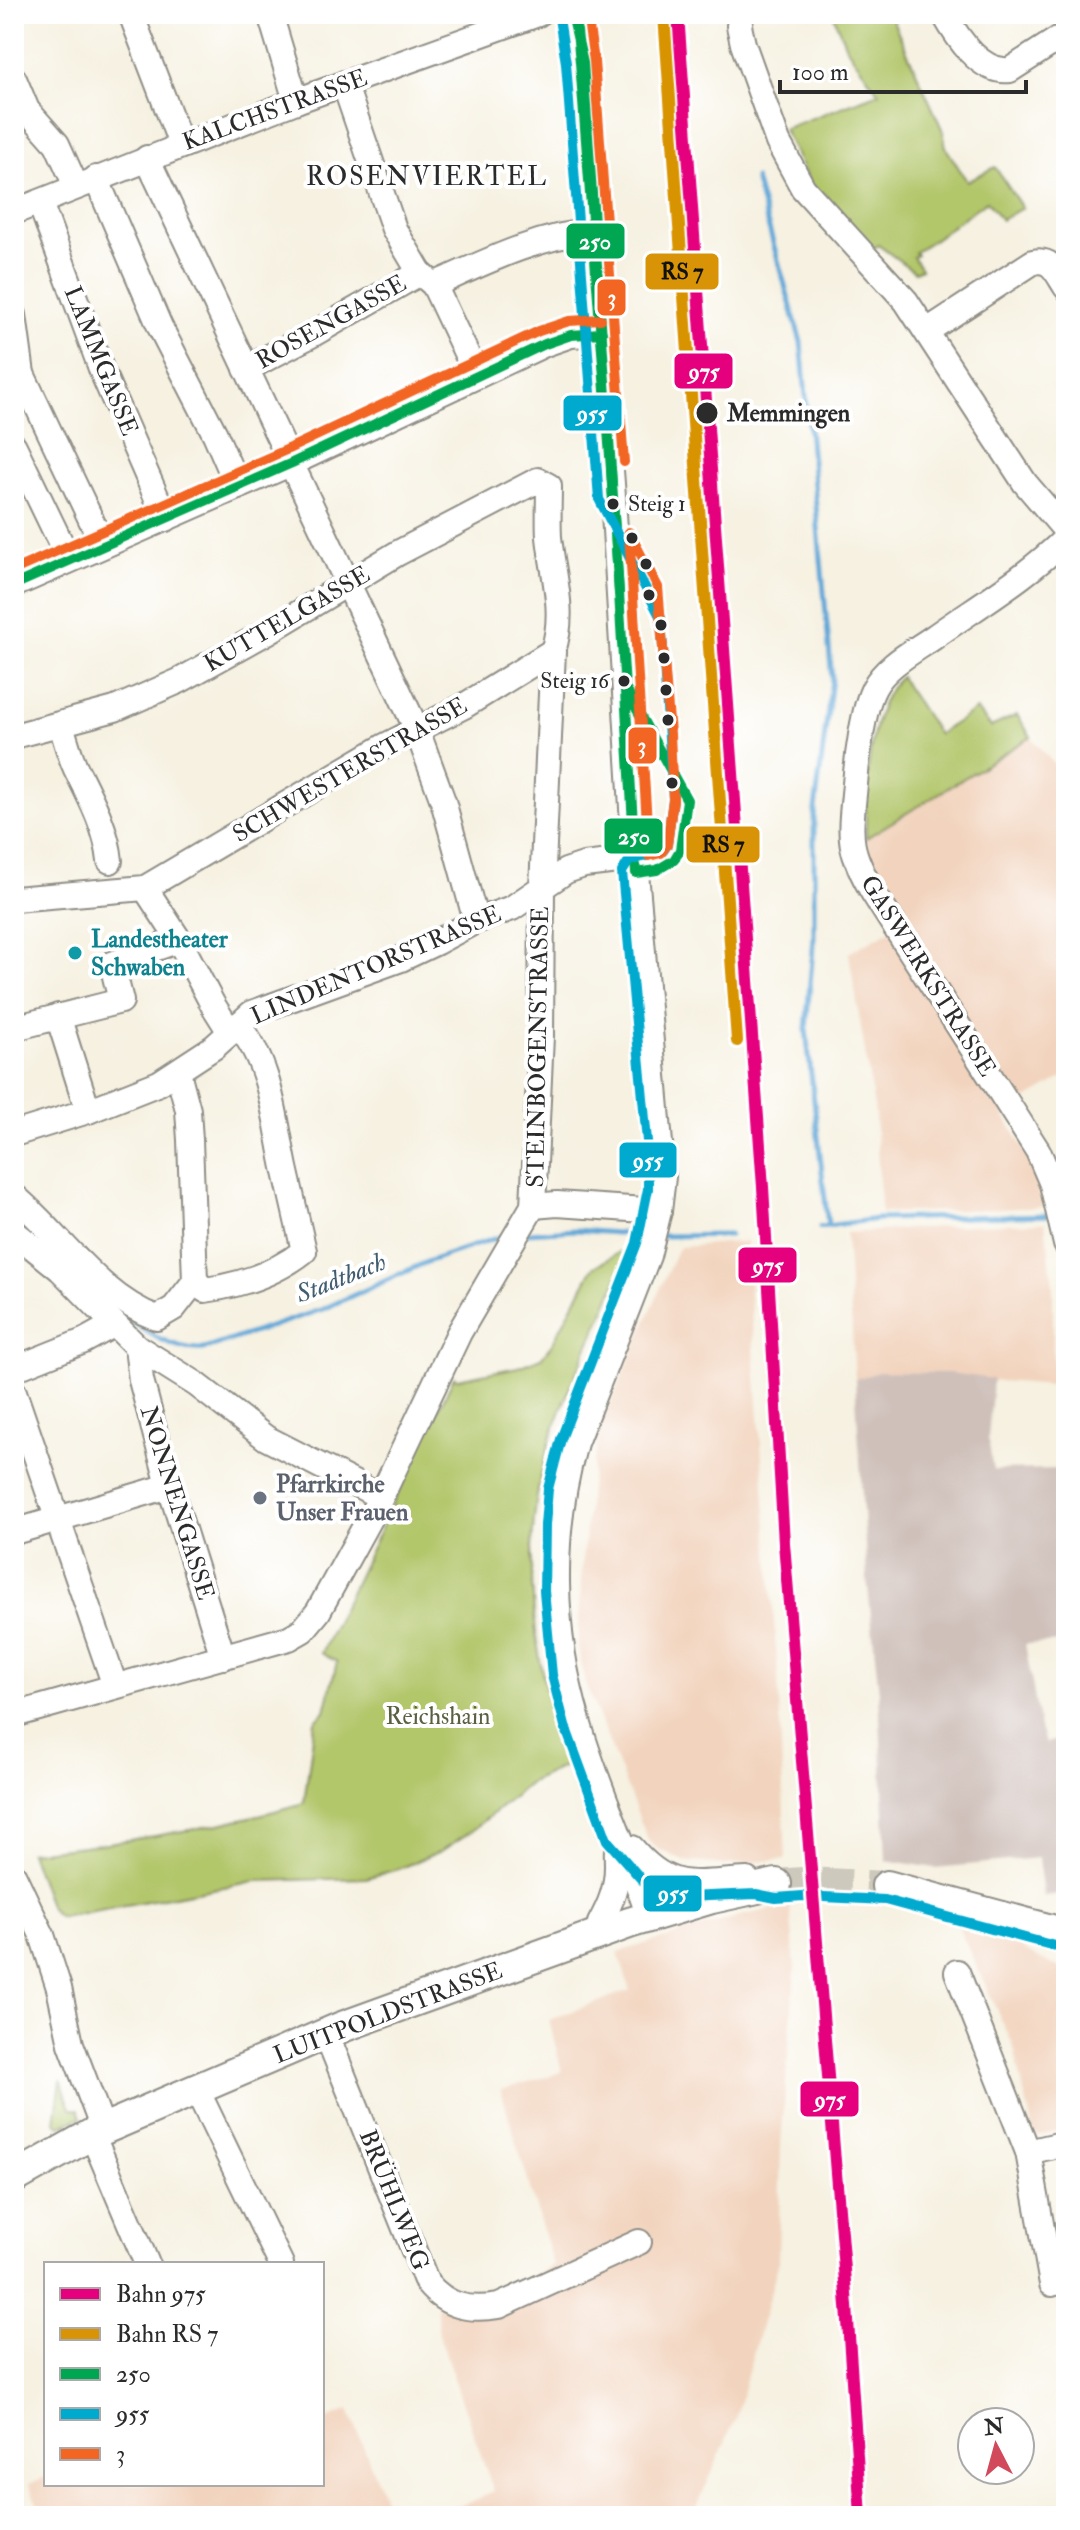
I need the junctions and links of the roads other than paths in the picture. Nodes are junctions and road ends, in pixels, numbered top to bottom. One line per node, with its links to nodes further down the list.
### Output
1 (131, 14): 11 (street)
2 (270, 14): 10 (street)
3 (538, 14): 9 (street, KALCHSTRASSE)
4 (572, 14): 16 (street)
5 (742, 14): 20 (street)
6 (944, 14): 7 (street)
7 (1066, 34)
8 (14, 79): 13 (street)
9 (344, 83): 10 (street, KALCHSTRASSE); 17 (street)
10 (296, 101): 11 (street, KALCHSTRASSE)
11 (181, 144): 12 (street, KALCHSTRASSE)
12 (147, 158): 13 (street, KALCHSTRASSE); 22 (street)
13 (91, 184): 14 (street, KALCHSTRASSE); 28 (street)
14 (40, 203): 15 (street, KALCHSTRASSE); 29 (street, LAMMGASSE)
15 (14, 212)
16 (593, 231): 17 (street, ROSENGASSE); 21 (street)
17 (427, 279): 22 (street, ROSENGASSE); 24 (street)
18 (1066, 287): 20 (street)
19 (14, 315): 23 (street)
20 (927, 331): 30 (street)
21 (602, 333): 24 (street); 40 (street)
22 (246, 369): 26 (street)
23 (18, 376): 32 (street)
24 (477, 376): 26 (street)
25 (14, 446): 33 (street)
26 (292, 463): 28 (street); 34 (street)
27 (549, 486): 34 (street, KUTTELGASSE); 36 (street, STEINBOGENSTRASSE)
28 (238, 487): 29 (street)
29 (166, 519): 32 (street)
30 (1066, 531)
31 (1066, 538): 55 (street, GASWERKSTRASSE)
32 (103, 545): 33 (street)
33 (69, 560): 35 (street)
34 (350, 584): 37 (street, KUTTELGASSE); 38 (street)
35 (14, 585)
36 (553, 651): 38 (street, SCHWESTERSTRASSE); 43 (street, STEINBOGENSTRASSE)
37 (61, 725): 39 (street, KUTTELGASSE); 41 (street)
38 (417, 730): 42 (street, SCHWESTERSTRASSE); 45 (street)
39 (14, 736)
40 (636, 859): 43 (street, LINDENTORSTRASSE); 56 (street)
41 (112, 877): 42 (street); 44 (street)
42 (145, 888): 46 (street)
43 (542, 888): 45 (street, LINDENTORSTRASSE); 54 (street, STEINBOGENSTRASSE)
44 (14, 899)
45 (476, 921): 49 (street, LINDENTORSTRASSE)
46 (179, 940): 47 (street); 49 (street)
47 (58, 1016): 48 (street); 51 (street)
48 (14, 1028)
49 (234, 1028): 50 (street, LINDENTORSTRASSE); 58 (street)
50 (178, 1072): 51 (street, LINDENTORSTRASSE); 58 (street)
51 (88, 1111): 52 (street, LINDENTORSTRASSE)
52 (25, 1131)
53 (14, 1196): 59 (street)
54 (528, 1213): 56 (street, STEINBOGENSTRASSE); 63 (street, STEINBOGENSTRASSE)
55 (1062, 1224)
56 (655, 1228): 69 (street)
57 (14, 1232): 59 (street)
58 (195, 1281): 59 (street)
59 (134, 1330): 60 (street); 62 (street, NONNENGASSE); 63 (street)
60 (14, 1369)
61 (14, 1392): 64 (street)
62 (169, 1486): 64 (street); 66 (street, NONNENGASSE)
63 (381, 1497): 66 (street, STEINBOGENSTRASSE)
64 (59, 1517): 65 (street); 67 (street)
65 (14, 1532)
66 (223, 1657): 67 (street, STEINBOGENSTRASSE)
67 (115, 1686): 68 (street, STEINBOGENSTRASSE)
68 (14, 1715)
69 (620, 1834): 71 (street); 73 (street); 75 (street)
70 (14, 1876): 74 (street)
71 (776, 1884): 73 (main road, LUITPOLDSTRASSE)
72 (887, 1886): 76 (main road)
73 (649, 1917): 77 (main road, LUITPOLDSTRASSE)
74 (23, 1919): 81 (street)
75 (600, 1923): 77 (main road)
76 (1066, 1934)
77 (576, 1944): 79 (main road, LUITPOLDSTRASSE)
78 (957, 1972): 83 (street)
79 (326, 2033): 80 (main road, LUITPOLDSTRASSE); 85 (street, BRÜHLWEG)
80 (196, 2088): 81 (main road, LUITPOLDSTRASSE); 87 (street)
81 (98, 2132): 84 (main road, LUITPOLDSTRASSE); 86 (street)
82 (1066, 2143): 83 (street)
83 (1028, 2152): 88 (street)
84 (14, 2178)
85 (639, 2242)
86 (146, 2262)
87 (280, 2262)
88 (1052, 2284)

